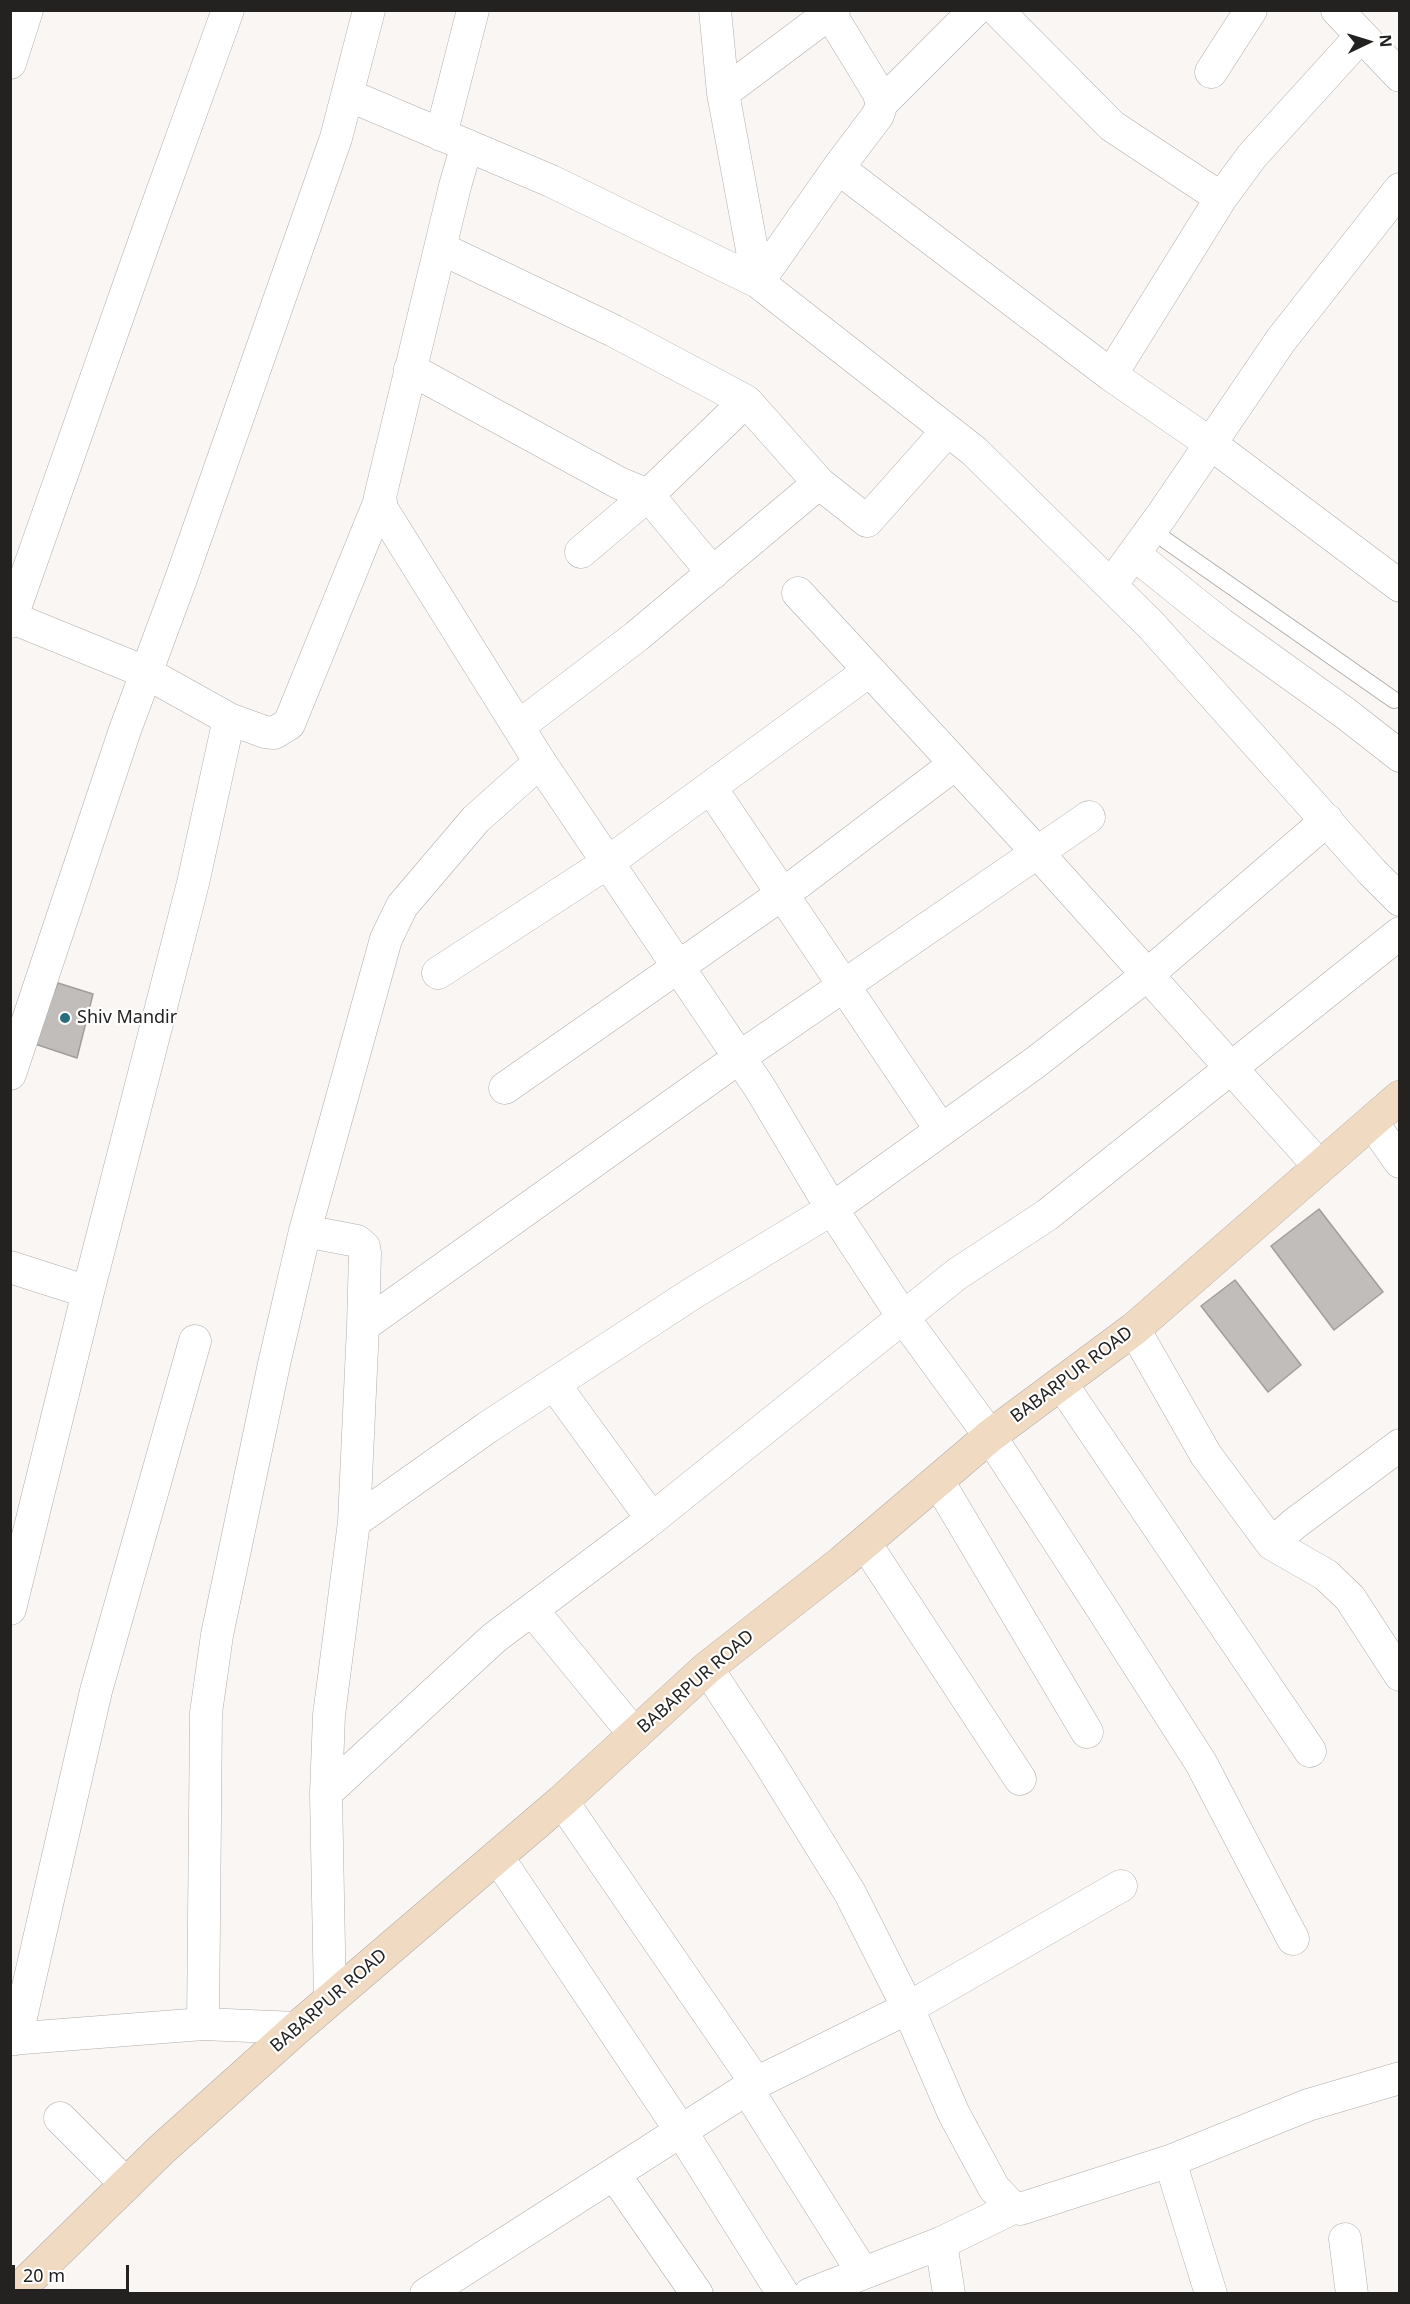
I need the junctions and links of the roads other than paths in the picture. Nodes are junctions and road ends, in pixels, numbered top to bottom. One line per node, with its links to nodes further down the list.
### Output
1 (27, 10): 12 (street)
2 (228, 10): 38 (street)
3 (369, 10): 16 (street)
4 (473, 10): 18 (street)
5 (715, 10): 15 (street)
6 (975, 10): 17 (street)
7 (997, 10): 21 (street)
8 (1251, 10): 13 (street)
9 (1337, 10): 11 (street)
10 (831, 12): 15 (street); 17 (street)
11 (1361, 36): 14 (street); 21 (street)
12 (10, 63)
13 (1211, 72)
14 (1400, 76)
15 (723, 93): 23 (street)
16 (348, 95): 18 (street); 39 (street)
17 (882, 103): 19 (street)
18 (454, 140): 22 (street); 23 (street)
19 (838, 168): 23 (street); 25 (street)
20 (1400, 189): 28 (street)
21 (1221, 198): 25 (street)
22 (440, 248): 24 (street); 26 (street)
23 (758, 282): 27 (street)
24 (410, 369): 30 (street); 31 (street)
25 (1111, 375): 28 (street)
26 (746, 401): 29 (street); 30 (street)
27 (947, 431): 29 (street); 35 (street)
28 (1210, 444): 32 (street); 36 (street)
29 (819, 483): 34 (street)
30 (648, 495): 33 (street); 34 (street)
31 (379, 503): 42 (street); 43 (street)
32 (1142, 542): 35 (street); 41 (lane); 44 (street)
33 (581, 552)
34 (713, 573): 43 (street)
35 (1111, 585): 49 (street)
36 (1400, 586)
37 (798, 593): 40 (street)
38 (11, 619): 39 (street)
39 (145, 672): 42 (street); 59 (street)
40 (869, 672): 46 (street); 47 (street)
41 (1394, 700)
42 (228, 719): 72 (street)
43 (519, 726): 45 (street)
44 (1400, 756)
45 (540, 762): 51 (street); 70 (street)
46 (955, 764): 50 (street); 52 (street)
47 (711, 788): 51 (street); 52 (street)
48 (1089, 817): 50 (street)
49 (1327, 820): 53 (street); 57 (street)
50 (1037, 852): 57 (street); 58 (street)
51 (607, 862): 55 (street); 56 (street)
52 (782, 894): 55 (street); 58 (street)
53 (1400, 900)
54 (1400, 933): 61 (street)
55 (678, 967): 60 (street); 63 (street)
56 (438, 973)
57 (1146, 976): 61 (street); 66 (street)
58 (845, 985): 60 (street); 66 (street)
59 (20, 1011): 62 (street)
60 (740, 1058): 69 (street); 74 (street)
61 (1231, 1067): 68 (street); 73 (street)
62 (10, 1074)
63 (505, 1088)
64 (1400, 1097): 65 (street, BABARPUR ROAD)
65 (1372, 1122): 67 (street); 68 (street, BABARPUR ROAD)
66 (941, 1130): 69 (street)
67 (1400, 1162)
68 (1320, 1167): 75 (street, BABARPUR ROAD)
69 (832, 1209): 73 (street); 78 (street)
70 (305, 1231): 74 (street); 101 (street)
71 (10, 1267): 72 (street)
72 (88, 1292): 86 (street)
73 (903, 1317): 79 (street); 82 (street)
74 (363, 1326): 83 (street)
75 (1134, 1329): 77 (street, BABARPUR ROAD); 85 (street)
76 (195, 1341): 103 (street)
77 (1061, 1383): 79 (street, BABARPUR ROAD); 92 (street)
78 (554, 1384): 82 (street); 83 (street)
79 (990, 1436): 81 (street, BABARPUR ROAD); 98 (street)
80 (1400, 1445): 85 (street)
81 (938, 1481): 84 (street, BABARPUR ROAD); 90 (street)
82 (652, 1519): 87 (street)
83 (354, 1522): 94 (street)
84 (865, 1543): 88 (street, BABARPUR ROAD); 93 (street)
85 (1272, 1544): 89 (street)
86 (10, 1609)
87 (532, 1610): 91 (street); 94 (street)
88 (707, 1668): 91 (street, BABARPUR ROAD); 100 (street)
89 (1400, 1675)
90 (1087, 1732)
91 (635, 1735): 95 (street, BABARPUR ROAD)
92 (1310, 1751)
93 (1020, 1779)
94 (326, 1793): 99 (street)
95 (562, 1801): 96 (street, BABARPUR ROAD); 105 (street)
96 (497, 1856): 99 (street, BABARPUR ROAD); 107 (street)
97 (1121, 1886): 100 (street)
98 (1293, 1938)
99 (330, 2000): 102 (street, BABARPUR ROAD)
100 (908, 2008): 105 (street); 111 (street)
101 (203, 2024): 102 (street); 103 (street)
102 (297, 2028): 110 (street, BABARPUR ROAD)
103 (13, 2039)
104 (1400, 2078): 108 (street)
105 (751, 2086): 107 (street); 114 (street)
106 (60, 2118): 110 (street)
107 (681, 2131): 109 (street); 118 (street)
108 (1170, 2161): 111 (street); 121 (street)
109 (614, 2174): 116 (street); 117 (street)
110 (126, 2184): 115 (street, BABARPUR ROAD)
111 (1013, 2208): 113 (street)
112 (1345, 2239): 122 (street)
113 (941, 2243): 114 (street); 120 (street)
114 (849, 2283): 119 (street)
115 (14, 2294)
116 (426, 2294)
117 (697, 2294)
118 (783, 2294)
119 (810, 2294)
120 (949, 2294)
121 (1211, 2294)
122 (1352, 2294)

